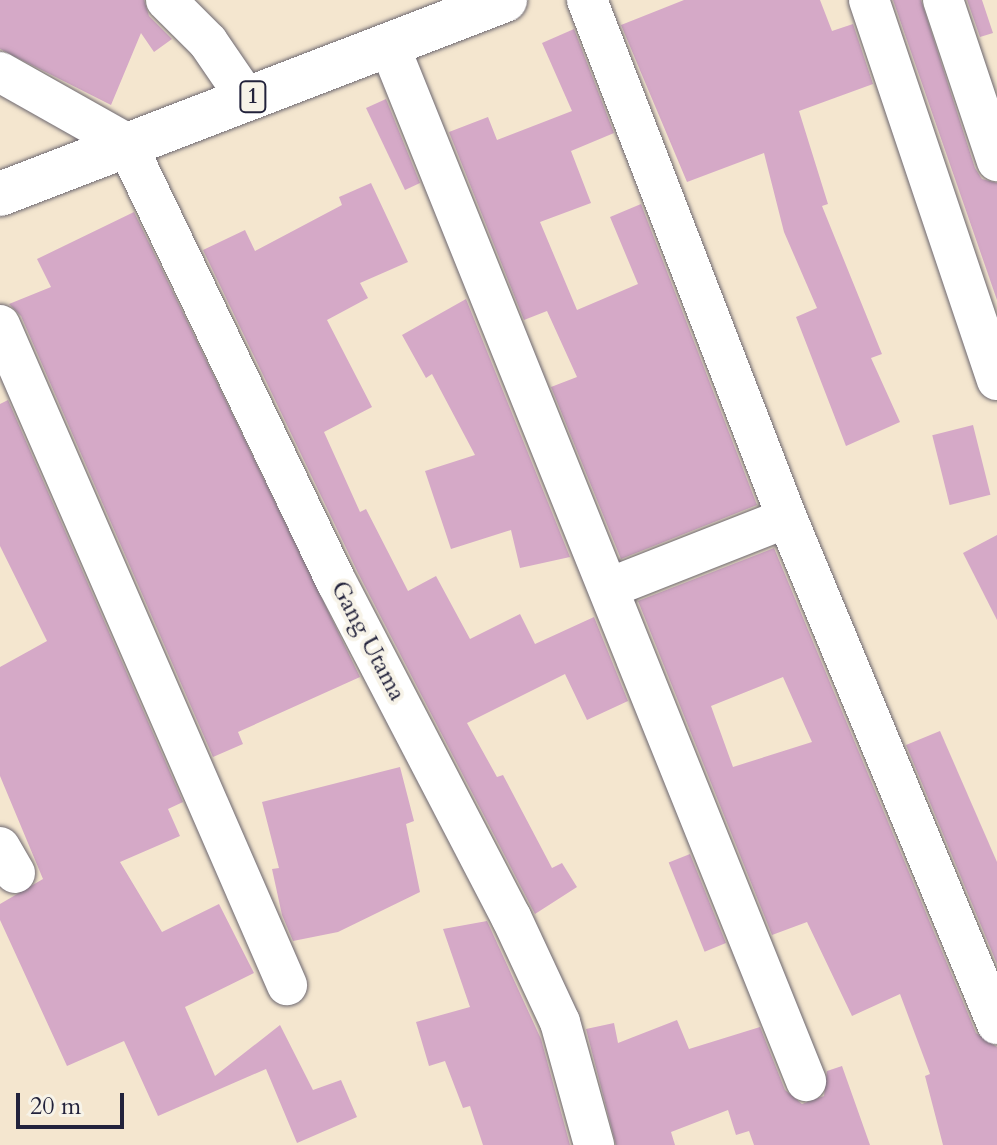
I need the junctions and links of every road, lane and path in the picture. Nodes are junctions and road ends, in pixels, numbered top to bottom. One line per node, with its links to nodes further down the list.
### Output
1 (166, 0): 8 (street)
2 (505, 0): 6 (main road, 1)
3 (587, 0): 15 (street)
4 (869, 0): 13 (street)
5 (943, 0): 10 (street)
6 (389, 45): 8 (main road, 1); 16 (street)
7 (0, 72): 9 (street)
8 (247, 99): 9 (main road, 1)
9 (126, 143): 11 (main road, 1); 20 (street, Gang Utama)
10 (997, 161)
11 (0, 194)
12 (0, 325): 14 (street)
13 (997, 380)
14 (13, 392): 17 (street)
15 (787, 518): 16 (street); 18 (street)
16 (609, 588): 19 (street)
17 (287, 985)
18 (997, 1024)
19 (806, 1081)
20 (594, 1145)

